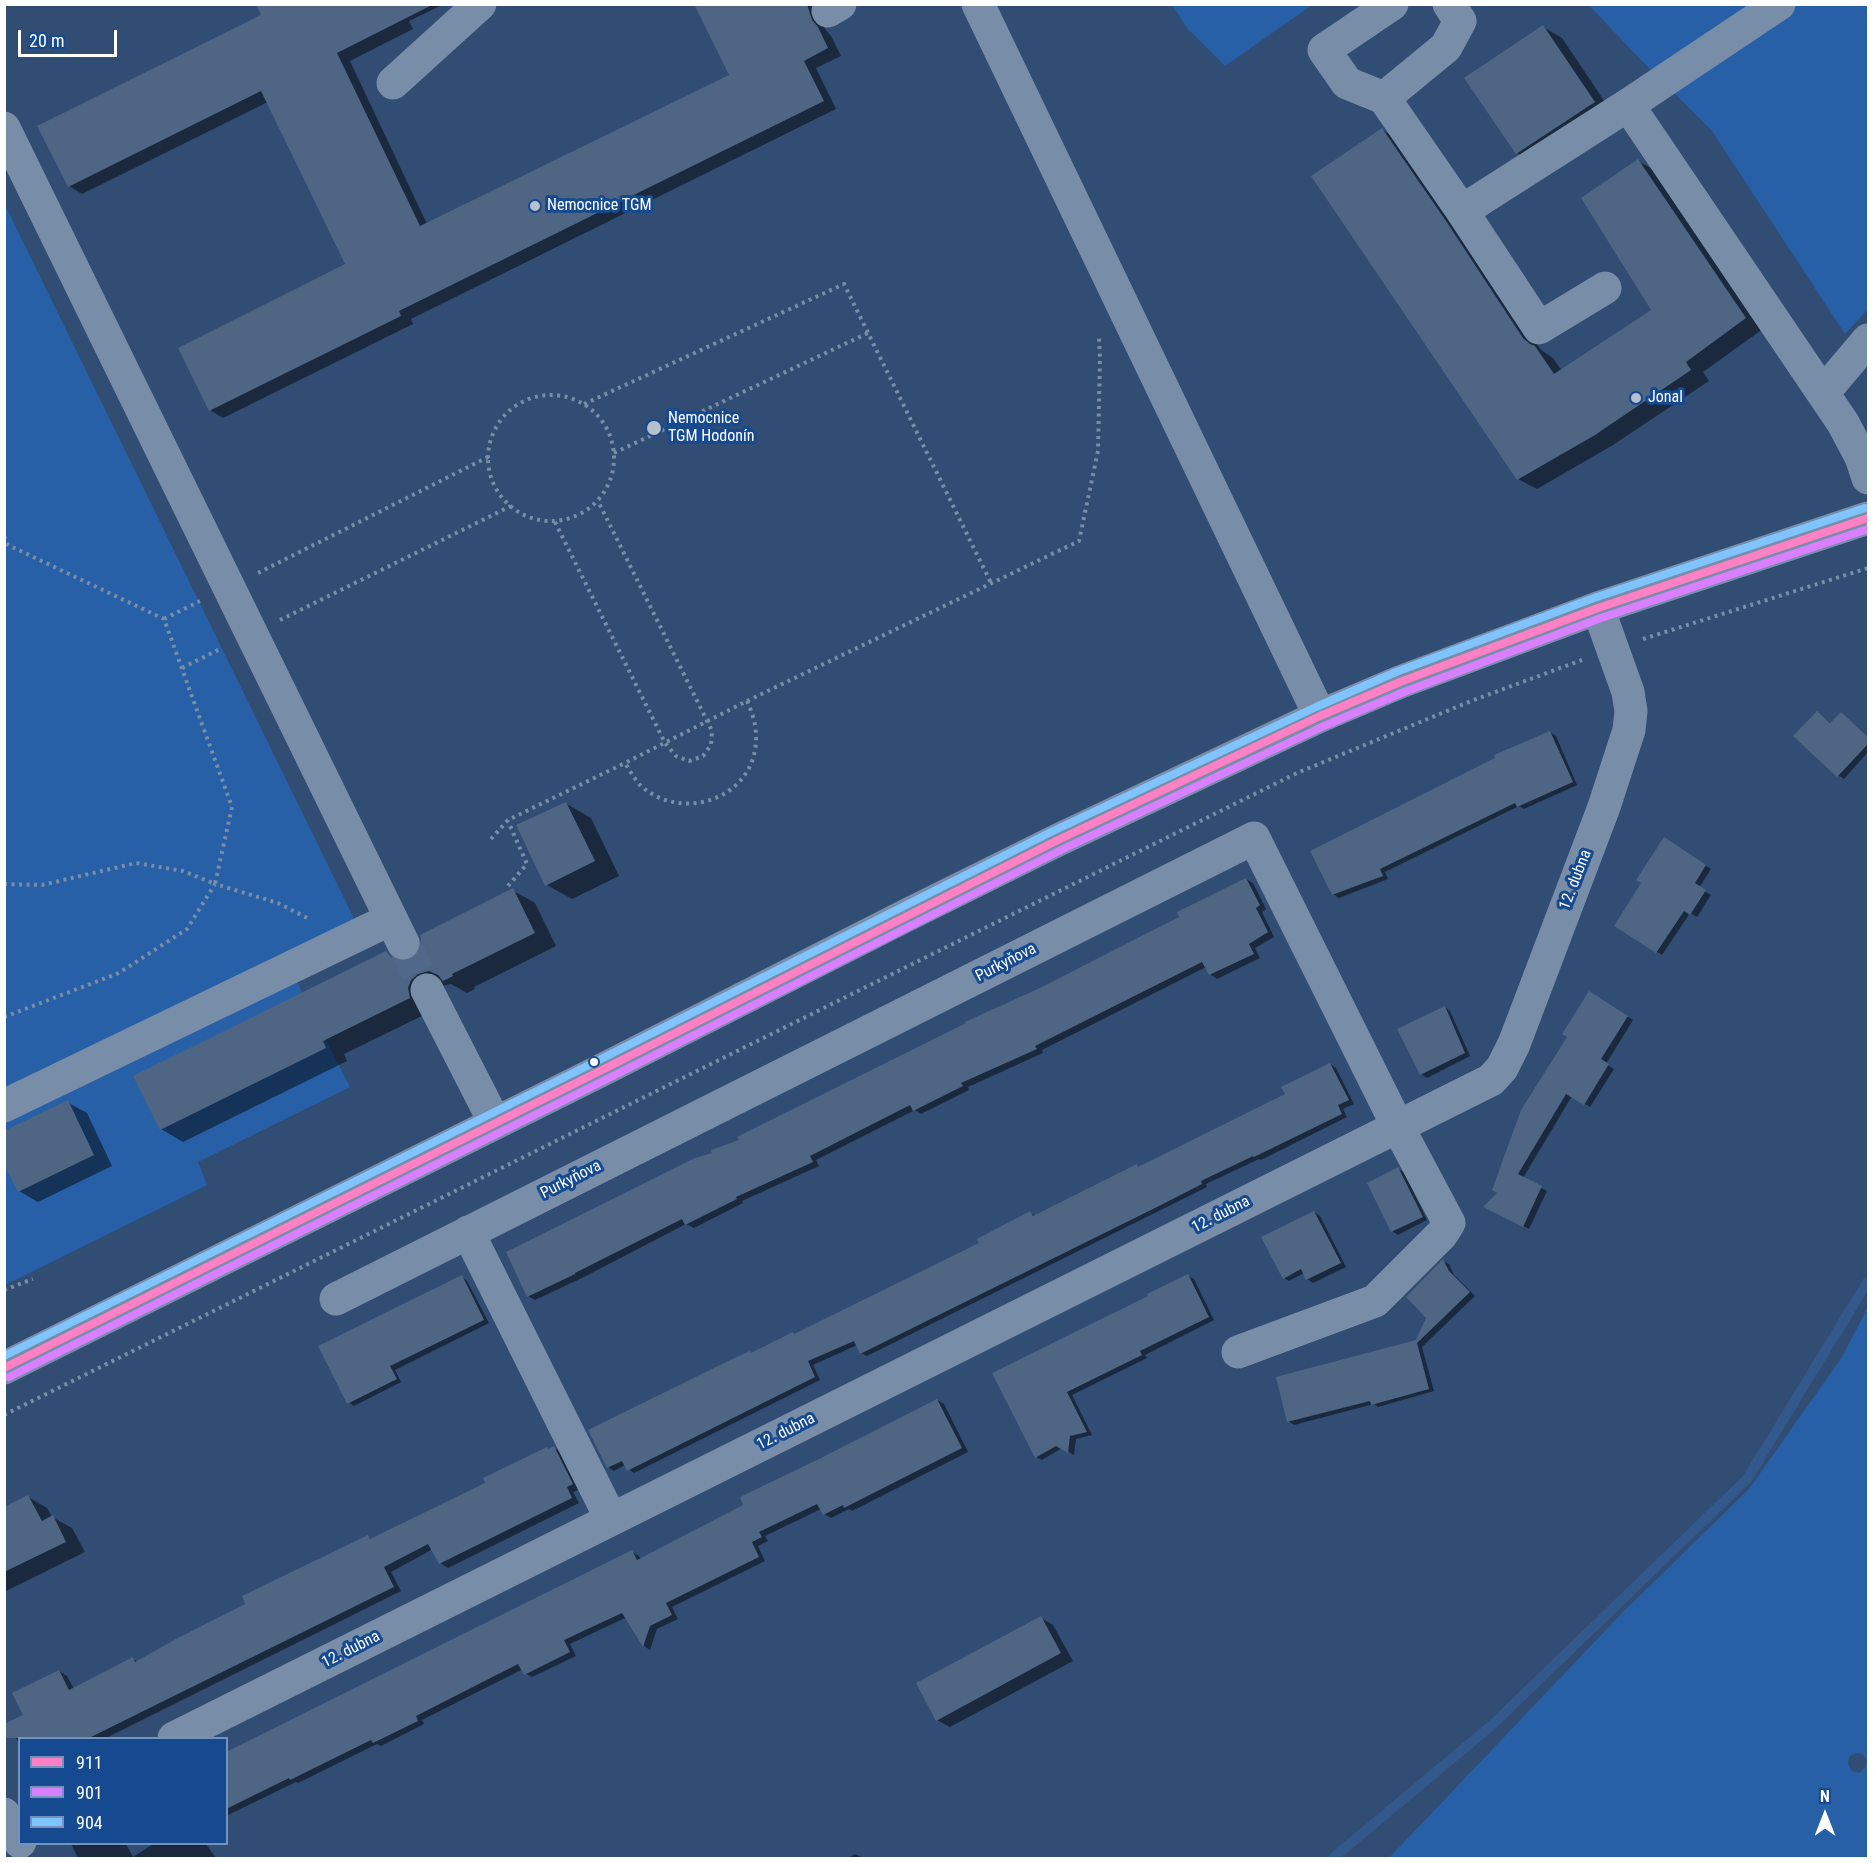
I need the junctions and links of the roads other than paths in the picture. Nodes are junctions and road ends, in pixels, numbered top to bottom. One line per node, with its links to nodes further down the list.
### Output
1 (480, 4): 6 (street)
2 (978, 4): 17 (street)
3 (1392, 4): 7 (street)
4 (1449, 4): 7 (street)
5 (1779, 4): 8 (street)
6 (393, 83)
7 (1384, 98): 10 (street)
8 (1628, 105): 10 (street); 13 (street)
9 (4, 128): 19 (street)
10 (1462, 211): 11 (street)
11 (1605, 288)
12 (1869, 340): 13 (street)
13 (1823, 393): 14 (street)
14 (1869, 478)
15 (1869, 518): 16 (street)
16 (1598, 608): 17 (street); 21 (street, 12. dubna)
17 (1320, 716): 20 (street)
18 (427, 990): 20 (street)
19 (4, 1106)
20 (495, 1123): 25 (street)
21 (1398, 1127): 22 (street, Purkyňova); 24 (street); 26 (street, 12. dubna)
22 (468, 1232): 23 (street, Purkyňova); 26 (street)
23 (336, 1299)
24 (1238, 1352)
25 (4, 1368)
26 (611, 1519): 27 (street, 12. dubna)
27 (176, 1737)

